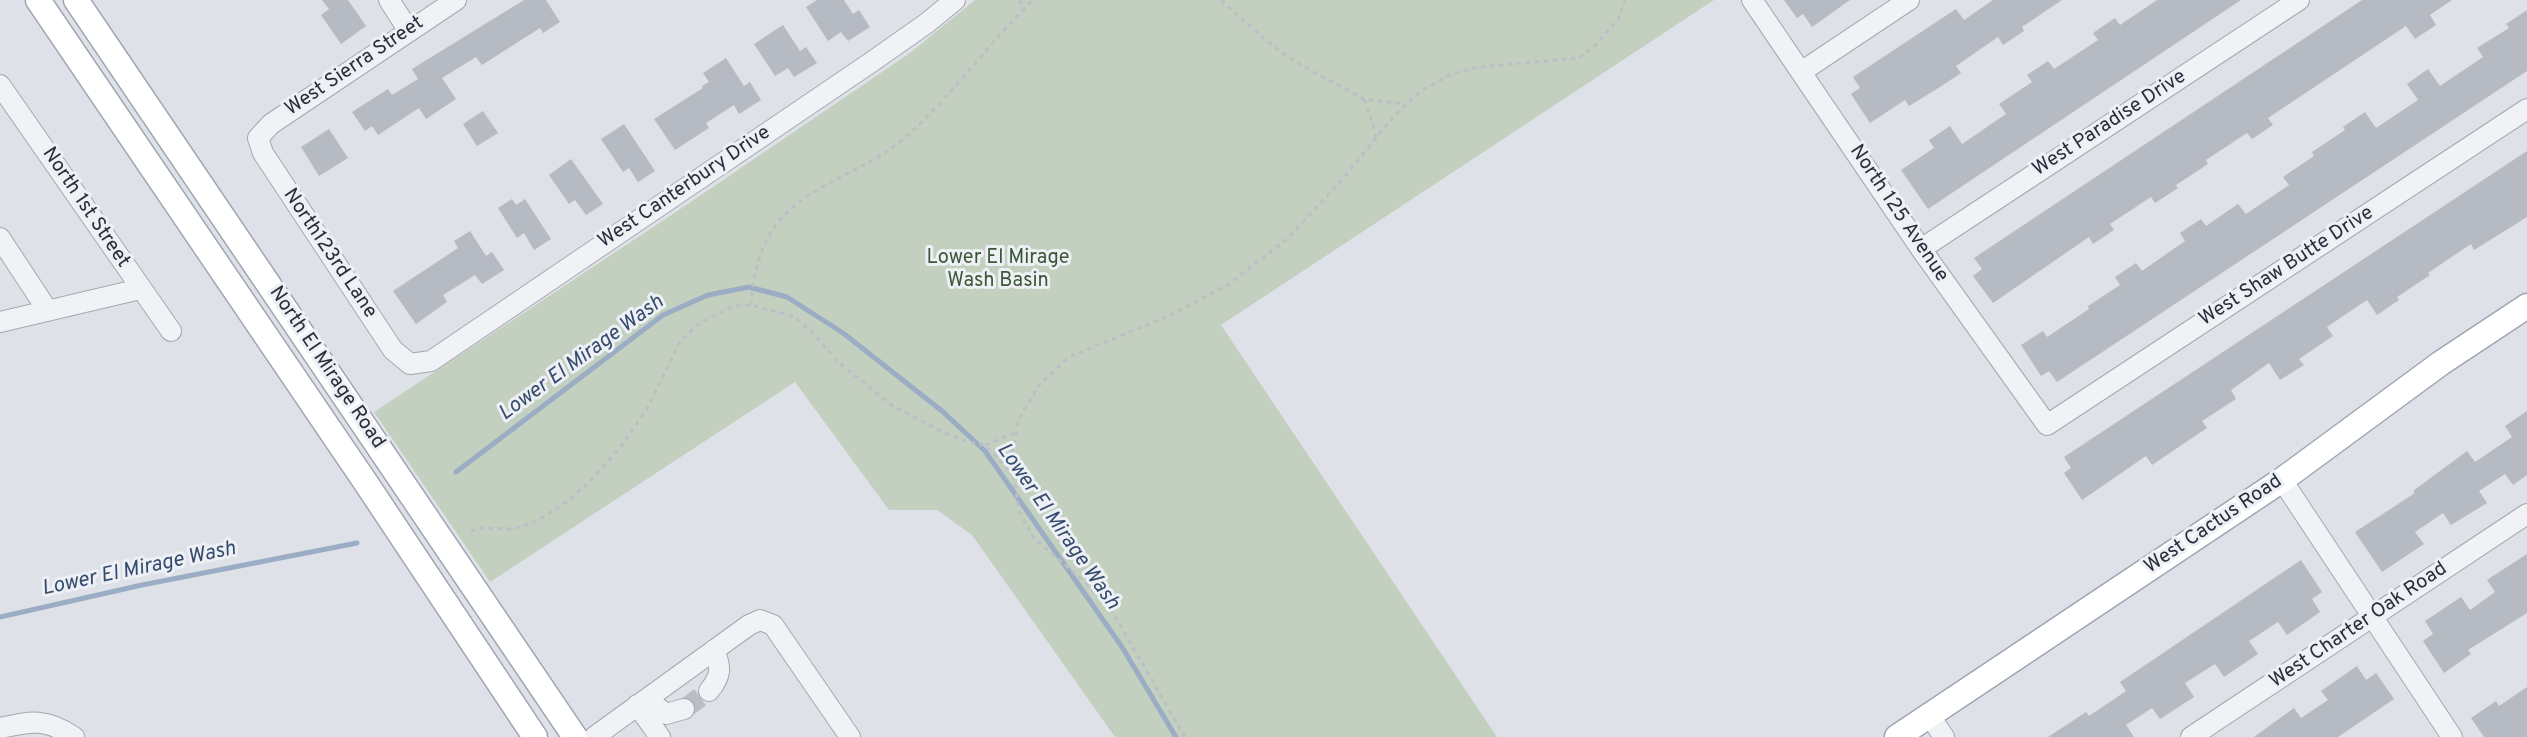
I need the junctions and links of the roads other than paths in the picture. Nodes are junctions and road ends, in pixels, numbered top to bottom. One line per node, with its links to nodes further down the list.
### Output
1 (38, 0): 33 (main road, North El Mirage Road)
2 (76, 0): 34 (main road, North El Mirage Road)
3 (389, 0): 9 (street)
4 (456, 0): 9 (street, West Sierra Street)
5 (955, 0): 21 (street, West Canterbury Drive)
6 (1752, 0): 10 (street, North 125 Avenue)
7 (1909, 0): 10 (street)
8 (2299, 0): 15 (street, West Paradise Drive)
9 (409, 31): 13 (street, West Sierra Street)
10 (1801, 72): 15 (street, North 125 Avenue)
11 (0, 85): 16 (street, North 1st Street)
12 (2527, 109): 22 (street, West Shaw Butte Drive)
13 (258, 138): 21 (street, North123rd Lane)
14 (0, 238): 18 (street)
15 (1921, 249): 22 (street, North 125 Avenue)
16 (140, 289): 18 (street); 20 (street, North 1st Street)
17 (2527, 306): 23 (main road, West Cactus Road)
18 (48, 311): 19 (street)
19 (0, 322)
20 (171, 331)
21 (410, 364)
22 (2047, 425)
23 (2282, 480): 25 (street); 30 (main road, West Cactus Road)
24 (2527, 514): 25 (street, West Charter Oak Road)
25 (2373, 617): 40 (street, West Charter Oak Road); 41 (street)
26 (714, 650): 27 (street); 28 (street); 37 (street)
27 (710, 691)
28 (642, 702): 29 (street); 35 (street); 36 (street)
29 (684, 709)
30 (1929, 715): 38 (main road, West Cactus Road); 39 (street)
31 (0, 728): 32 (street)
32 (74, 737)
33 (534, 737)
34 (575, 737)
35 (594, 737)
36 (660, 737)
37 (850, 737)
38 (1897, 737)
39 (1944, 737)
40 (2191, 737)
41 (2452, 737)

